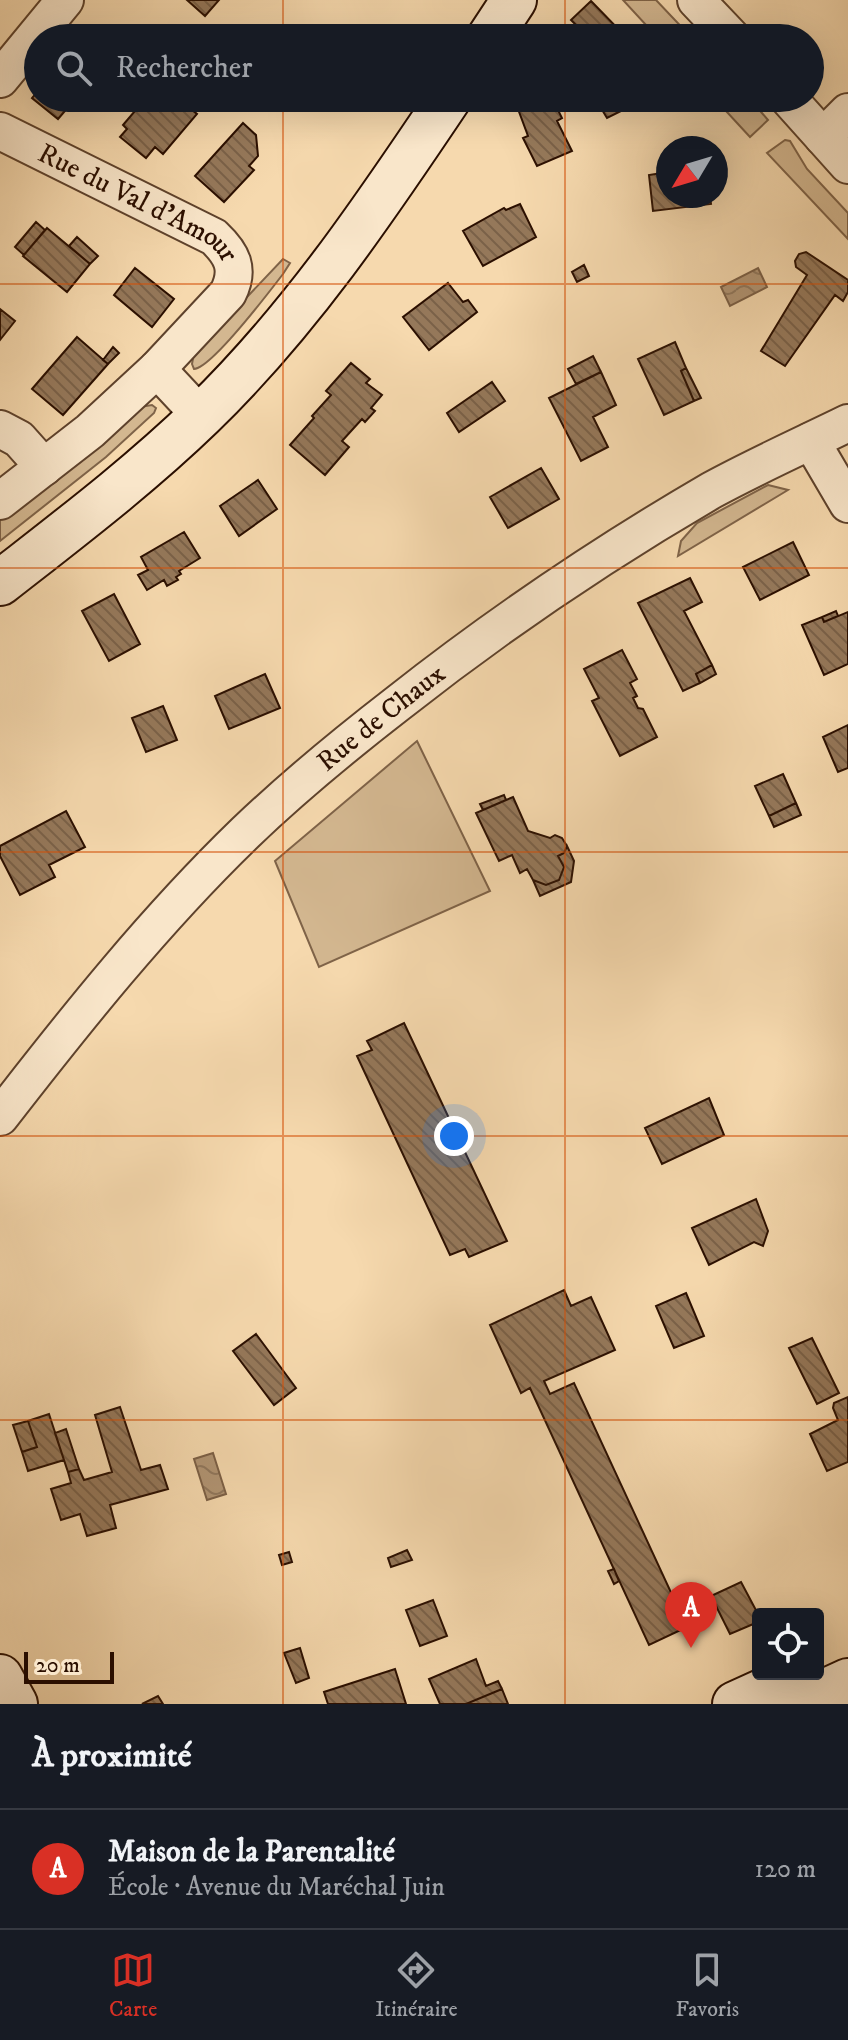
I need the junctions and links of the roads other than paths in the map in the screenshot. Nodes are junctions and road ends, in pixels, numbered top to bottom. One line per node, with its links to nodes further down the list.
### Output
1 (65, 0): 4 (street)
2 (514, 0): 5 (street)
3 (696, 0): 6 (street)
4 (45, 24)
5 (498, 24)
6 (719, 24)
7 (24, 50): 8 (street)
8 (0, 79)
9 (440, 112): 15 (street)
10 (813, 112): 11 (street)
11 (836, 125): 13 (street)
12 (0, 131): 14 (street, Rue du Val d'Amour)
13 (848, 165)
14 (157, 369): 15 (street); 19 (street, Rue du Val d'Amour)
15 (201, 416): 22 (street)
16 (848, 423): 18 (street, Rue de Chaux)
17 (0, 429): 19 (street)
18 (811, 441): 21 (street); 23 (street, Rue de Chaux)
19 (44, 467): 20 (street, Rue du Val d'Amour)
20 (0, 501)
21 (848, 504)
22 (0, 583)
23 (0, 1117)
24 (848, 1653): 25 (street)
25 (824, 1664)
26 (0, 1677): 29 (street)
27 (788, 1680): 30 (street)
28 (848, 1681): 31 (street)
29 (15, 1704)
30 (735, 1704)
31 (798, 1704)

